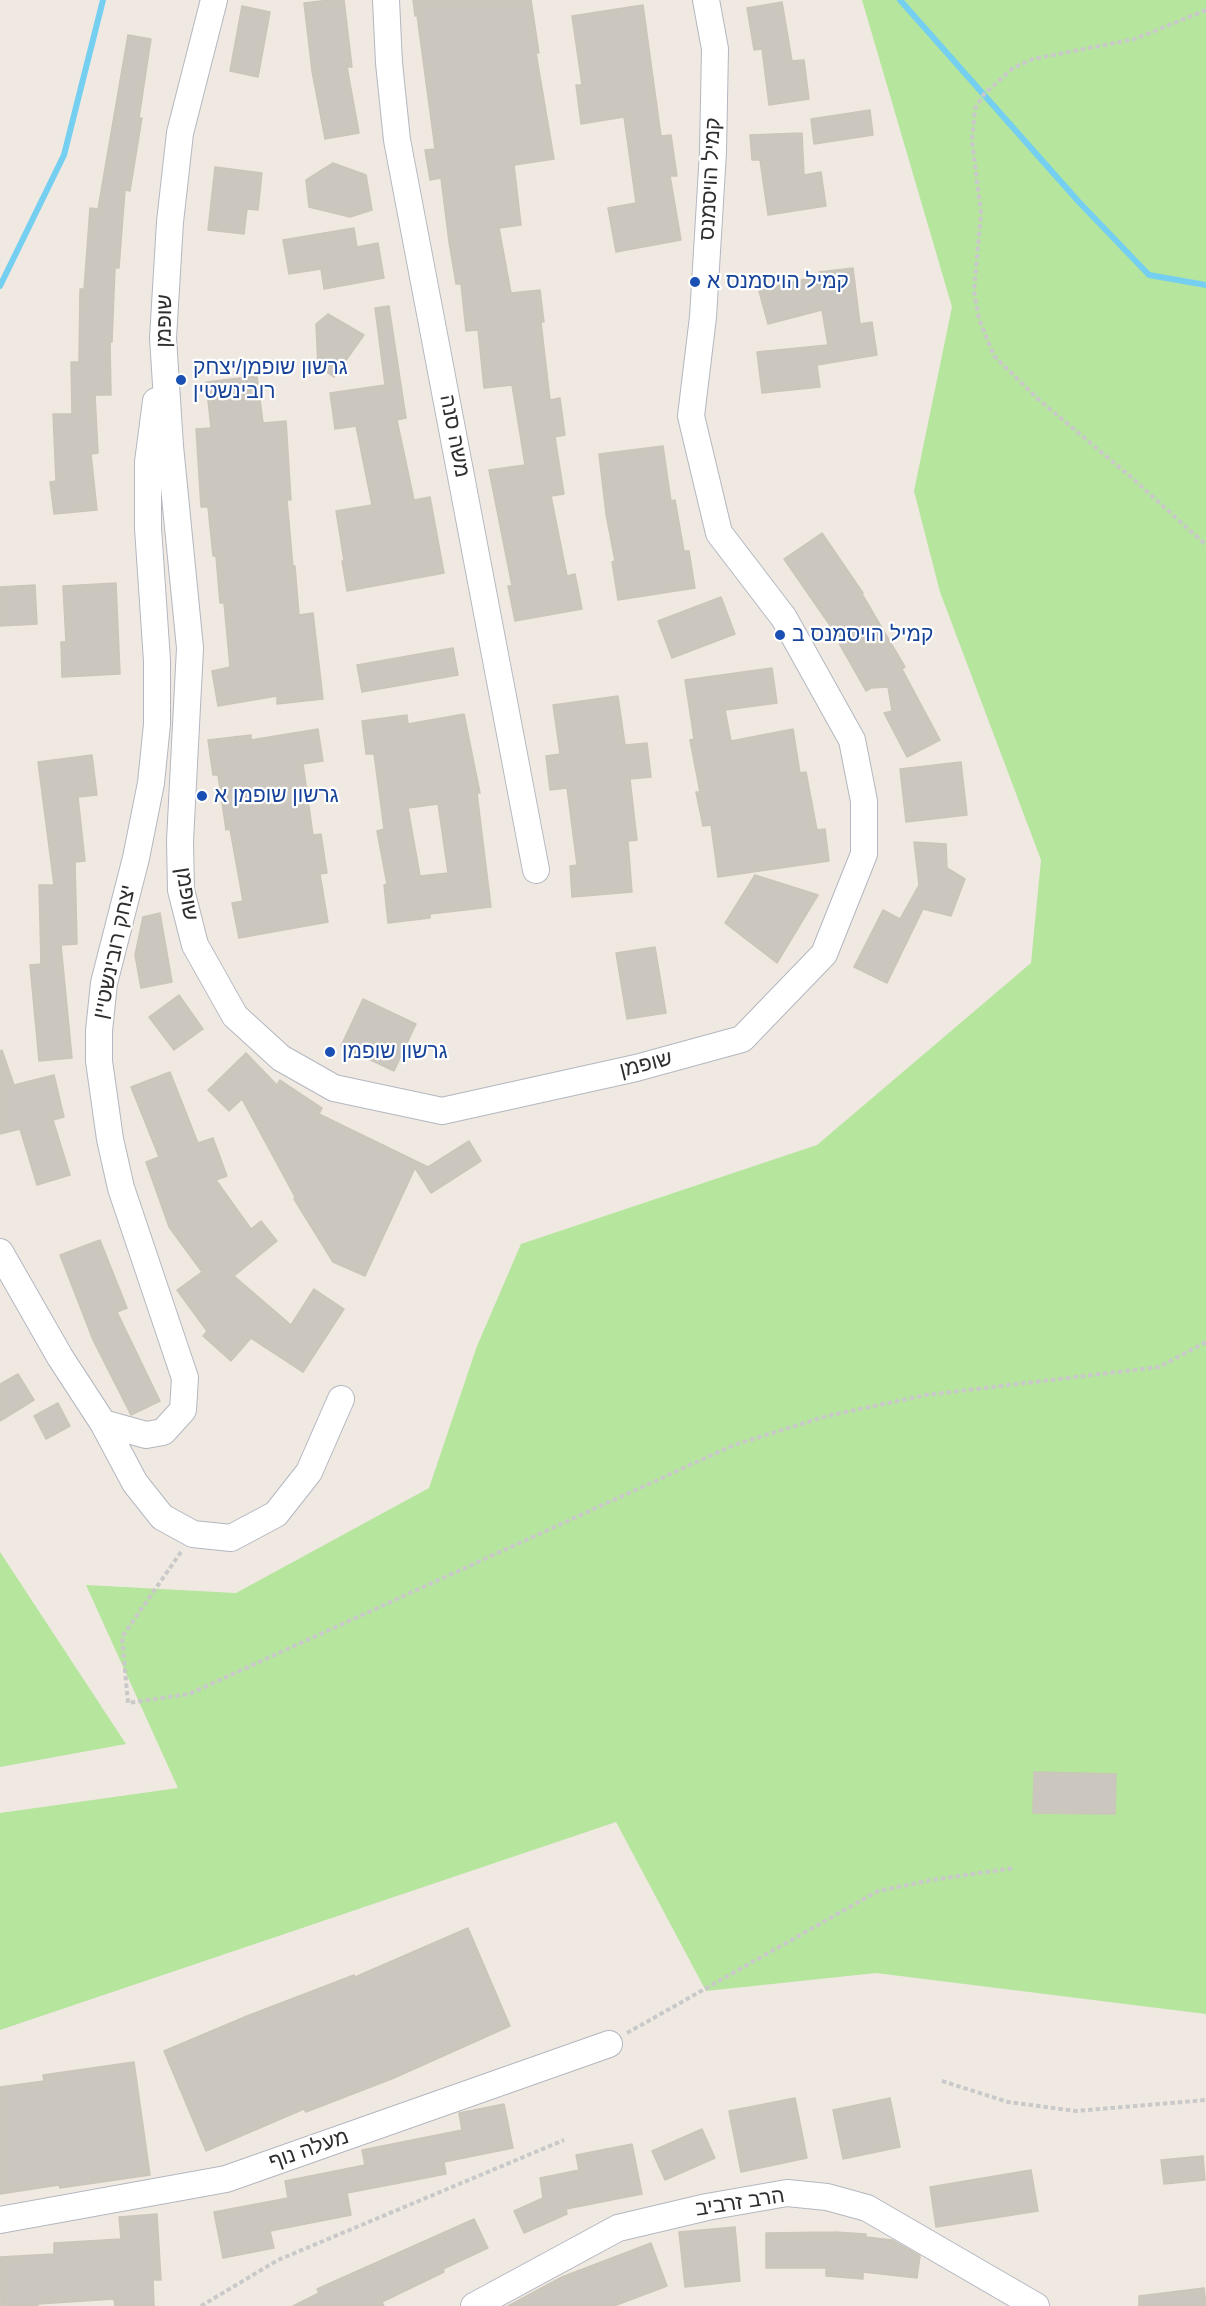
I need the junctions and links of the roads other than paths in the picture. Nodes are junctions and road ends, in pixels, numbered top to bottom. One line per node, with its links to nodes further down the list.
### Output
1 (214, 0): 4 (street, שופמן)
2 (386, 0): 8 (street, משה סנה)
3 (706, 0): 7 (street, קמיל הויסמנס)
4 (163, 338): 5 (street, שופמן); 6 (street, יצחק רובינשטיין)
5 (170, 446): 6 (street); 7 (street, שופמן)
6 (148, 462): 11 (street, יצחק רובינשטיין)
7 (864, 854)
8 (536, 870)
9 (0, 1252): 11 (street)
10 (341, 1399): 11 (street)
11 (103, 1424)
12 (609, 2044): 13 (street, מעלה נוף)
13 (0, 2220)
14 (474, 2306): 15 (street, הרב זרביב)
15 (1036, 2306)

